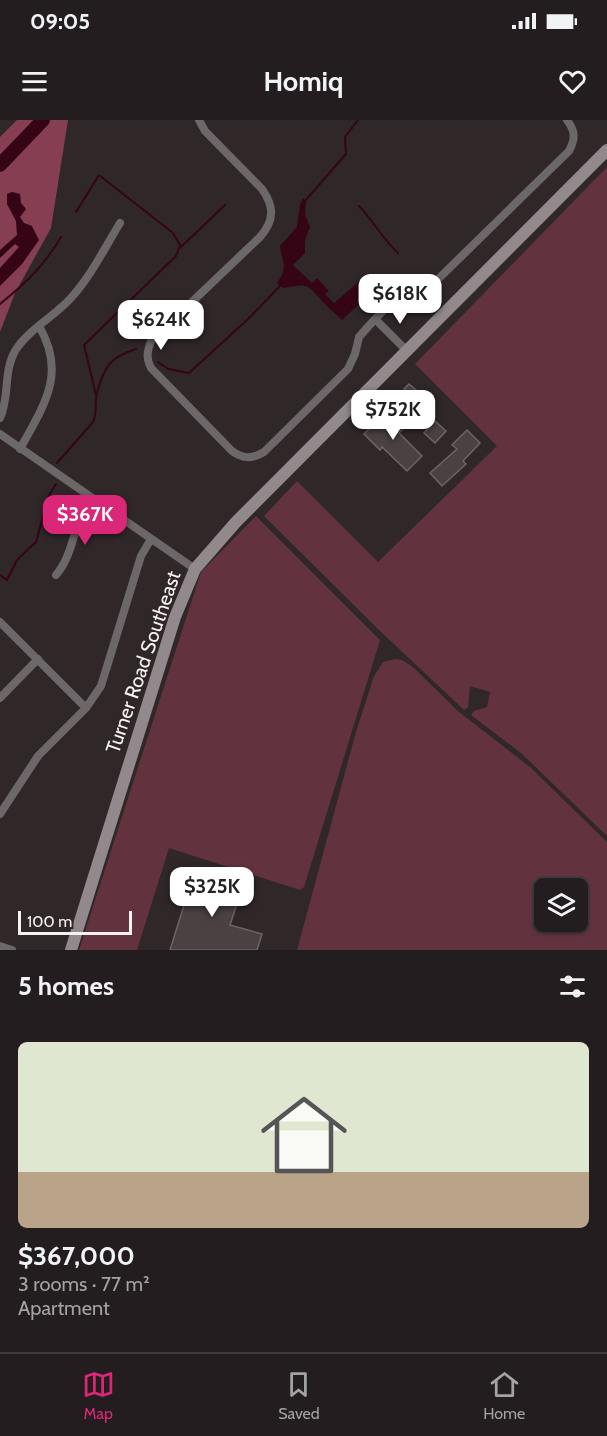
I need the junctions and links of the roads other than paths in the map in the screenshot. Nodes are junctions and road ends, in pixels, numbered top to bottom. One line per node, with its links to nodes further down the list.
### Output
1 (199, 120): 5 (street)
2 (567, 120): 5 (street)
3 (607, 150): 7 (main road, Turner Road Southeast)
4 (120, 223): 6 (street)
5 (375, 319): 7 (street)
6 (39, 326): 8 (street); 10 (street)
7 (407, 351): 13 (main road, Turner Road Southeast)
8 (0, 418)
9 (0, 434): 10 (street)
10 (20, 448): 11 (street)
11 (91, 498): 12 (street); 14 (street)
12 (151, 539): 13 (street); 18 (street)
13 (195, 569): 22 (main road, Turner Road Southeast)
14 (56, 575)
15 (0, 622): 16 (street)
16 (38, 659): 17 (street); 18 (street)
17 (0, 698)
18 (86, 708): 19 (street)
19 (0, 814)
20 (0, 946): 21 (street)
21 (12, 950)
22 (71, 950)

